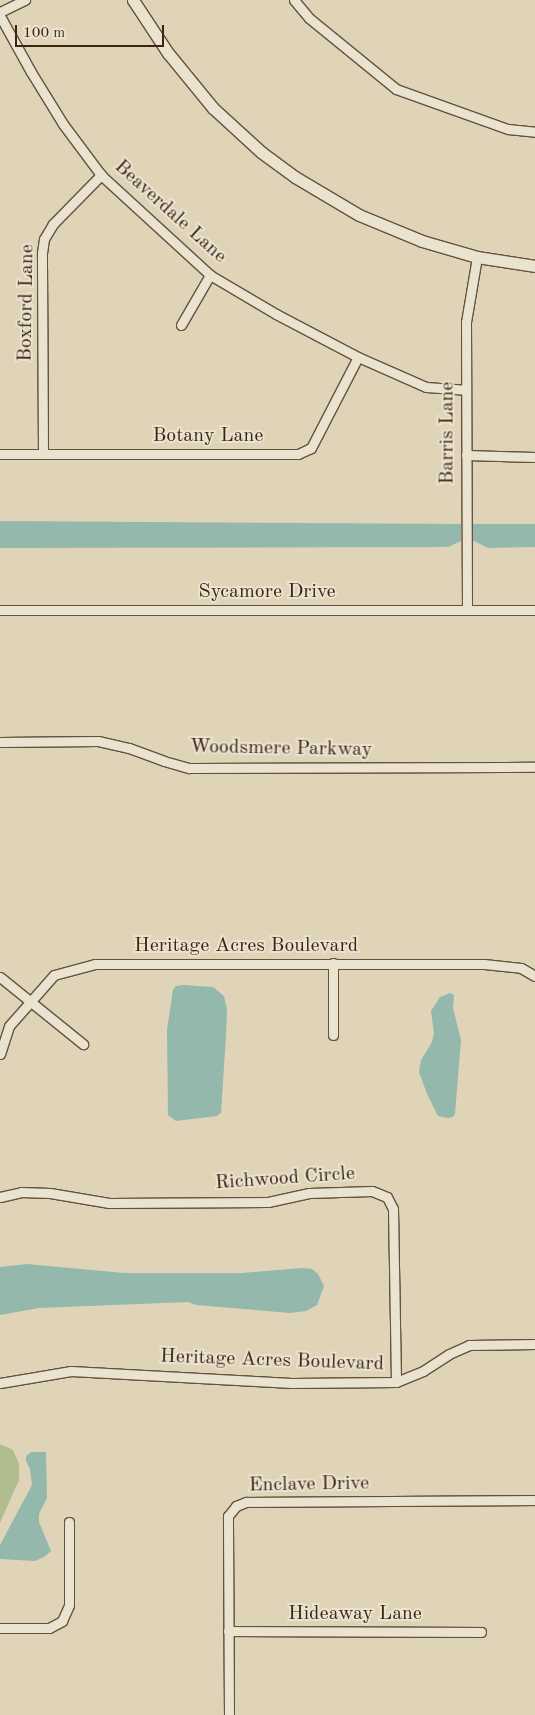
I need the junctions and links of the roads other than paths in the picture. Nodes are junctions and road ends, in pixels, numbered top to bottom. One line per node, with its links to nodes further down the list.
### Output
1 (25, 0): 4 (street)
2 (134, 0): 8 (street)
3 (294, 0): 6 (street)
4 (0, 12)
5 (0, 16): 7 (street, Beaverdale Lane)
6 (535, 132)
7 (102, 175): 10 (street, Beaverdale Lane); 14 (street, Boxford Lane)
8 (477, 257): 9 (street); 13 (street, Barris Lane)
9 (535, 266)
10 (210, 275): 11 (street); 12 (street, Beaverdale Lane)
11 (181, 325)
12 (358, 356): 13 (street, Beaverdale Lane); 14 (street, Botany Lane)
13 (465, 390): 16 (street, Barris Lane)
14 (44, 453): 15 (street, Botany Lane)
15 (0, 454)
16 (466, 455): 17 (street); 18 (street, Barris Lane)
17 (535, 457)
18 (467, 609): 19 (street, Sycamore Drive); 20 (street, Sycamore Drive)
19 (0, 610)
20 (535, 610)
21 (0, 742): 22 (street, Woodsmere Parkway)
22 (535, 767)
23 (333, 962): 24 (street, Heritage Acres Boulevard); 26 (street, Heritage Acres Boulevard); 27 (street)
24 (535, 976)
25 (0, 977): 26 (street)
26 (29, 1002): 28 (street); 29 (street, Heritage Acres Boulevard)
27 (333, 1035)
28 (83, 1044)
29 (0, 1054)
30 (0, 1197): 32 (street, Richwood Circle)
31 (535, 1344): 32 (street, Heritage Acres Boulevard)
32 (396, 1382): 33 (street, Heritage Acres Boulevard)
33 (0, 1383)
34 (535, 1500): 37 (street, Enclave Drive)
35 (69, 1522): 36 (street)
36 (0, 1628)
37 (228, 1631): 38 (street, Hideaway Lane); 39 (street, Enclave Drive)
38 (481, 1632)
39 (229, 1715)

